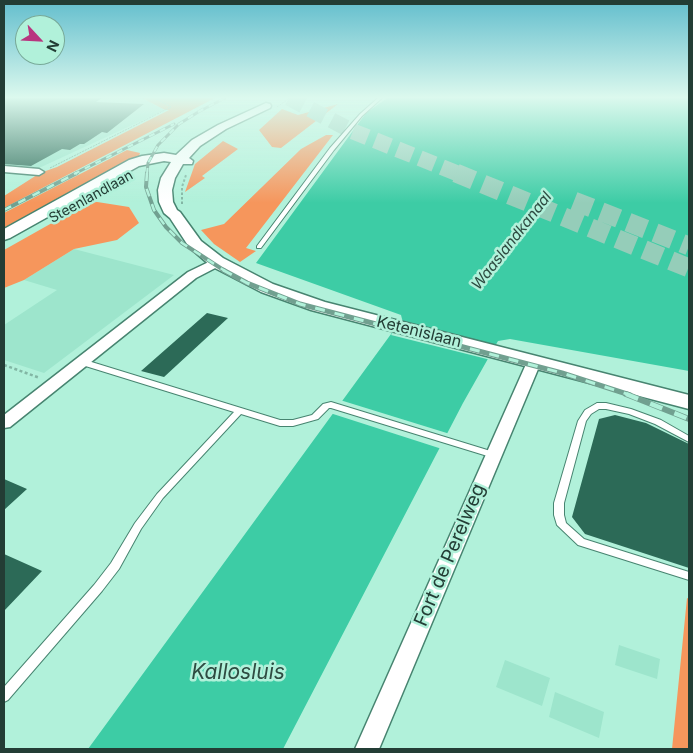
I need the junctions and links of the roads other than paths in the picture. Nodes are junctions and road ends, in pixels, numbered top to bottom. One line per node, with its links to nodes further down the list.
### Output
1 (223, 133): 3 (main road)
2 (346, 133): 7 (lane)
3 (183, 163): 6 (main road, Steenlandlaan); 8 (main road, Ketenislaan)
4 (4, 169): 5 (street)
5 (39, 172)
6 (4, 235)
7 (259, 248)
8 (217, 262): 9 (street); 10 (main road, Ketenislaan)
9 (82, 362): 12 (lane); 13 (street)
10 (534, 362): 11 (main road, Ketenislaan); 15 (street, Fort de Perelweg)
11 (689, 402)
12 (239, 411): 15 (lane); 17 (lane)
13 (4, 423)
14 (689, 439): 16 (lane)
15 (494, 455): 18 (street, Fort de Perelweg)
16 (689, 576)
17 (4, 696)
18 (367, 749)

